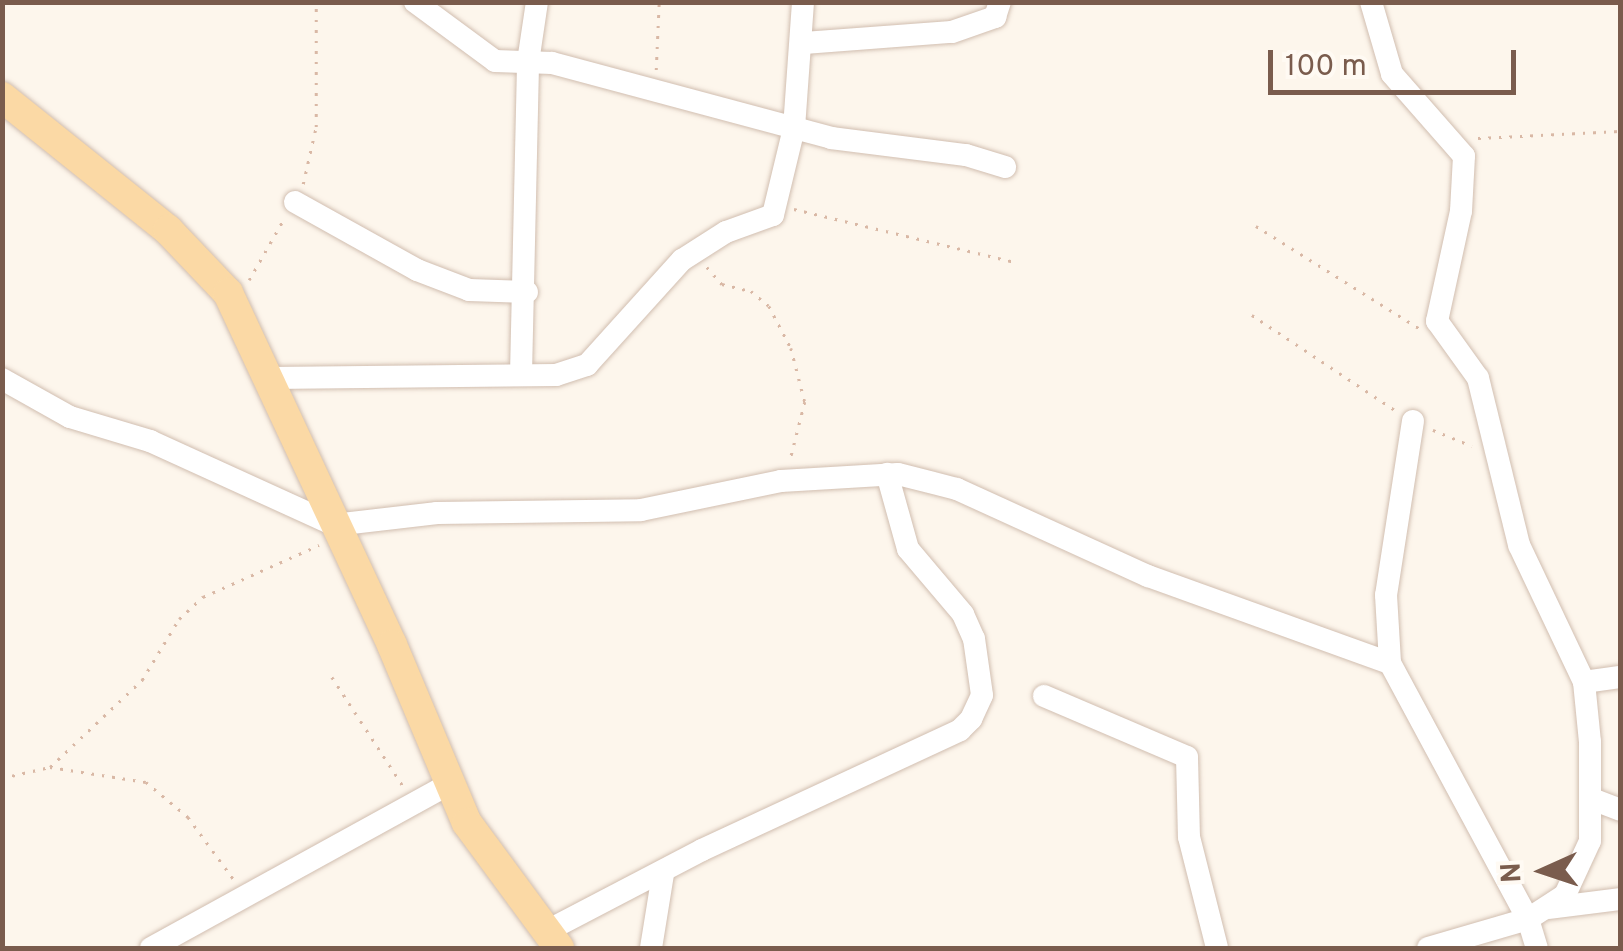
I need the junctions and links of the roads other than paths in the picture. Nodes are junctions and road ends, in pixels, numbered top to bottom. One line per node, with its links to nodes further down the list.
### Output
1 (415, 2): 7 (street)
2 (536, 2): 7 (street)
3 (803, 2): 6 (street)
4 (1000, 2): 6 (street)
5 (1371, 2): 21 (street)
6 (804, 42): 9 (street)
7 (528, 62): 9 (street); 12 (street)
8 (2, 98): 14 (main road)
9 (794, 128): 10 (street); 13 (street)
10 (1005, 167)
11 (296, 202): 12 (street)
12 (526, 292): 13 (street)
13 (521, 374): 14 (street)
14 (270, 378): 18 (main road)
15 (2, 379): 18 (street)
16 (1414, 421): 19 (street)
17 (886, 474): 18 (street); 19 (street); 26 (street)
18 (336, 530): 23 (main road)
19 (1390, 663): 28 (street)
20 (1620, 678): 21 (street)
21 (1584, 682): 24 (street)
22 (1044, 696): 32 (street)
23 (451, 782): 29 (main road); 30 (street)
24 (1592, 798): 25 (street); 28 (street)
25 (1620, 810)
26 (662, 874): 29 (street); 31 (street)
27 (1620, 900): 28 (street)
28 (1537, 914): 33 (street); 34 (street)
29 (553, 940)
30 (151, 948)
31 (652, 948)
32 (1217, 948)
33 (1428, 948)
34 (1537, 948)

